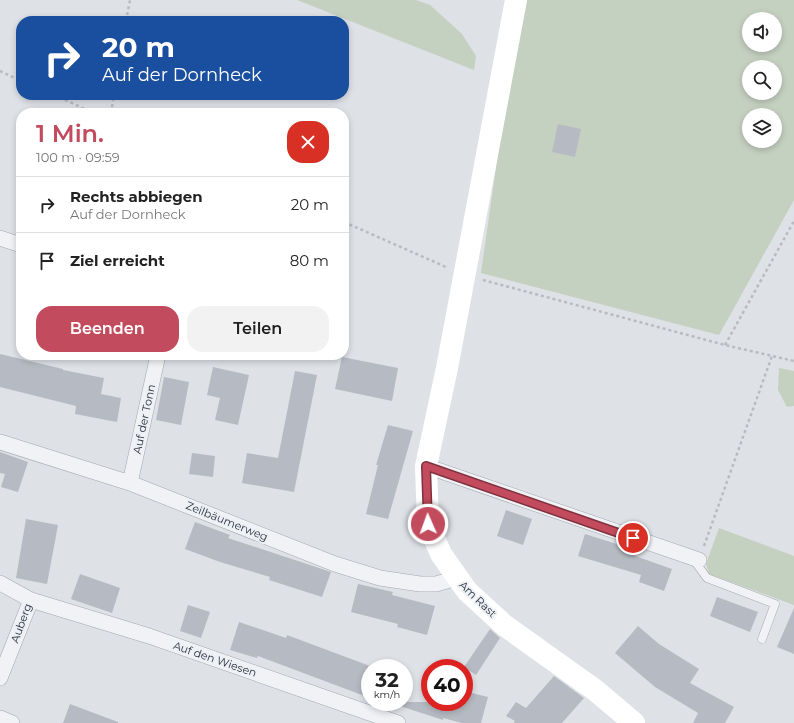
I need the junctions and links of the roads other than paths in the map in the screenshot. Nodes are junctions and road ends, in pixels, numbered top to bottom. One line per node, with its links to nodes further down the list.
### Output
1 (516, 0): 6 (street, Am Rast)
2 (0, 238): 3 (street)
3 (16, 243)
4 (157, 360): 7 (street, Auf der Tonn)
5 (0, 442): 7 (street, Zeilbäumerweg)
6 (426, 466): 8 (street); 9 (street, Am Rast)
7 (130, 482): 9 (street, Zeilbäumerweg)
8 (696, 559): 12 (lane)
9 (456, 578): 17 (street, Am Rast)
10 (0, 583): 11 (street, Auberg)
11 (32, 600): 13 (street, Auberg); 16 (street, Auf den Wiesen)
12 (762, 639)
13 (0, 678)
14 (0, 718): 15 (street)
15 (12, 723)
16 (398, 723)
17 (634, 723)

